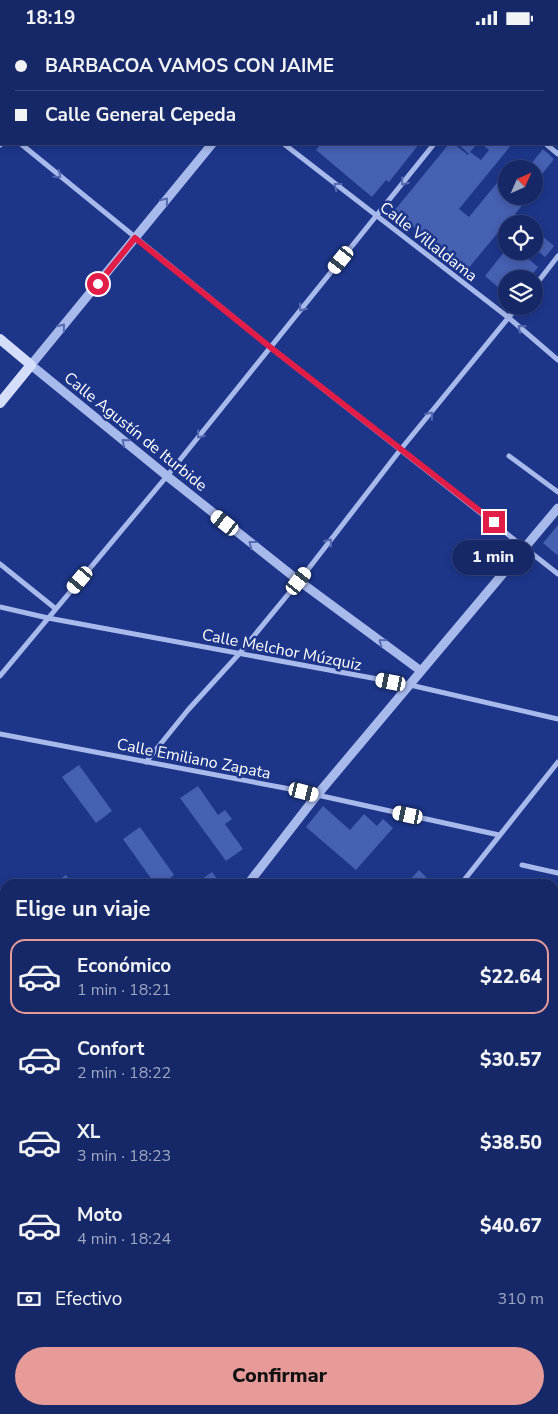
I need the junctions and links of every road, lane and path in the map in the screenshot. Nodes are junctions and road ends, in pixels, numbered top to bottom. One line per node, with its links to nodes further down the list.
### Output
1 (22, 145): 8 (street, one-way to 8)
2 (211, 145): 8 (street, one-way to 2)
3 (285, 145): 7 (street, Calle Villaldama, one-way to 3)
4 (433, 145): 7 (street, one-way to 7)
5 (547, 145): 6 (street)
6 (558, 154)
7 (376, 216): 12 (street, Calle Villaldama); 14 (street, one-way to 14)
8 (135, 238): 14 (street); 16 (street, one-way to 8)
9 (558, 256): 10 (street)
10 (543, 275)
11 (511, 315): 12 (street)
12 (509, 318): 15 (street, Calle Villaldama, one-way to 12); 18 (street, one-way to 12)
13 (0, 339): 16 (main road, Calle Agustín de Iturbide)
14 (270, 347): 18 (street); 20 (street, one-way to 20)
15 (558, 360)
16 (31, 365): 17 (main road); 20 (street, Calle Agustín de Iturbide, one-way to 16)
17 (0, 403)
18 (401, 449): 23 (street); 26 (street, one-way to 18)
19 (509, 456): 21 (street)
20 (167, 476): 26 (street, Calle Agustín de Iturbide, one-way to 20); 28 (street)
21 (558, 492)
22 (558, 508): 23 (street)
23 (525, 547): 25 (street); 31 (street)
24 (0, 564): 28 (street)
25 (558, 573)
26 (299, 581): 30 (street); 31 (street, Calle Agustín de Iturbide, one-way to 26)
27 (0, 607): 29 (street, Calle Melchor Múzquiz)
28 (56, 609): 29 (street)
29 (48, 618): 30 (street, Calle Melchor Múzquiz); 32 (street)
30 (239, 654): 33 (street, Calle Melchor Múzquiz); 36 (street)
31 (421, 671): 33 (street)
32 (0, 676)
33 (410, 685): 34 (street, Calle Melchor Múzquiz); 38 (street)
34 (558, 719)
35 (0, 734): 36 (street, Calle Emiliano Zapata)
36 (146, 762): 38 (street, Calle Emiliano Zapata)
37 (558, 762): 39 (street)
38 (317, 795): 39 (street, Calle Emiliano Zapata); 42 (street)
39 (499, 835): 43 (street)
40 (522, 865): 41 (street)
41 (558, 873)
42 (252, 879)
43 (465, 879)

